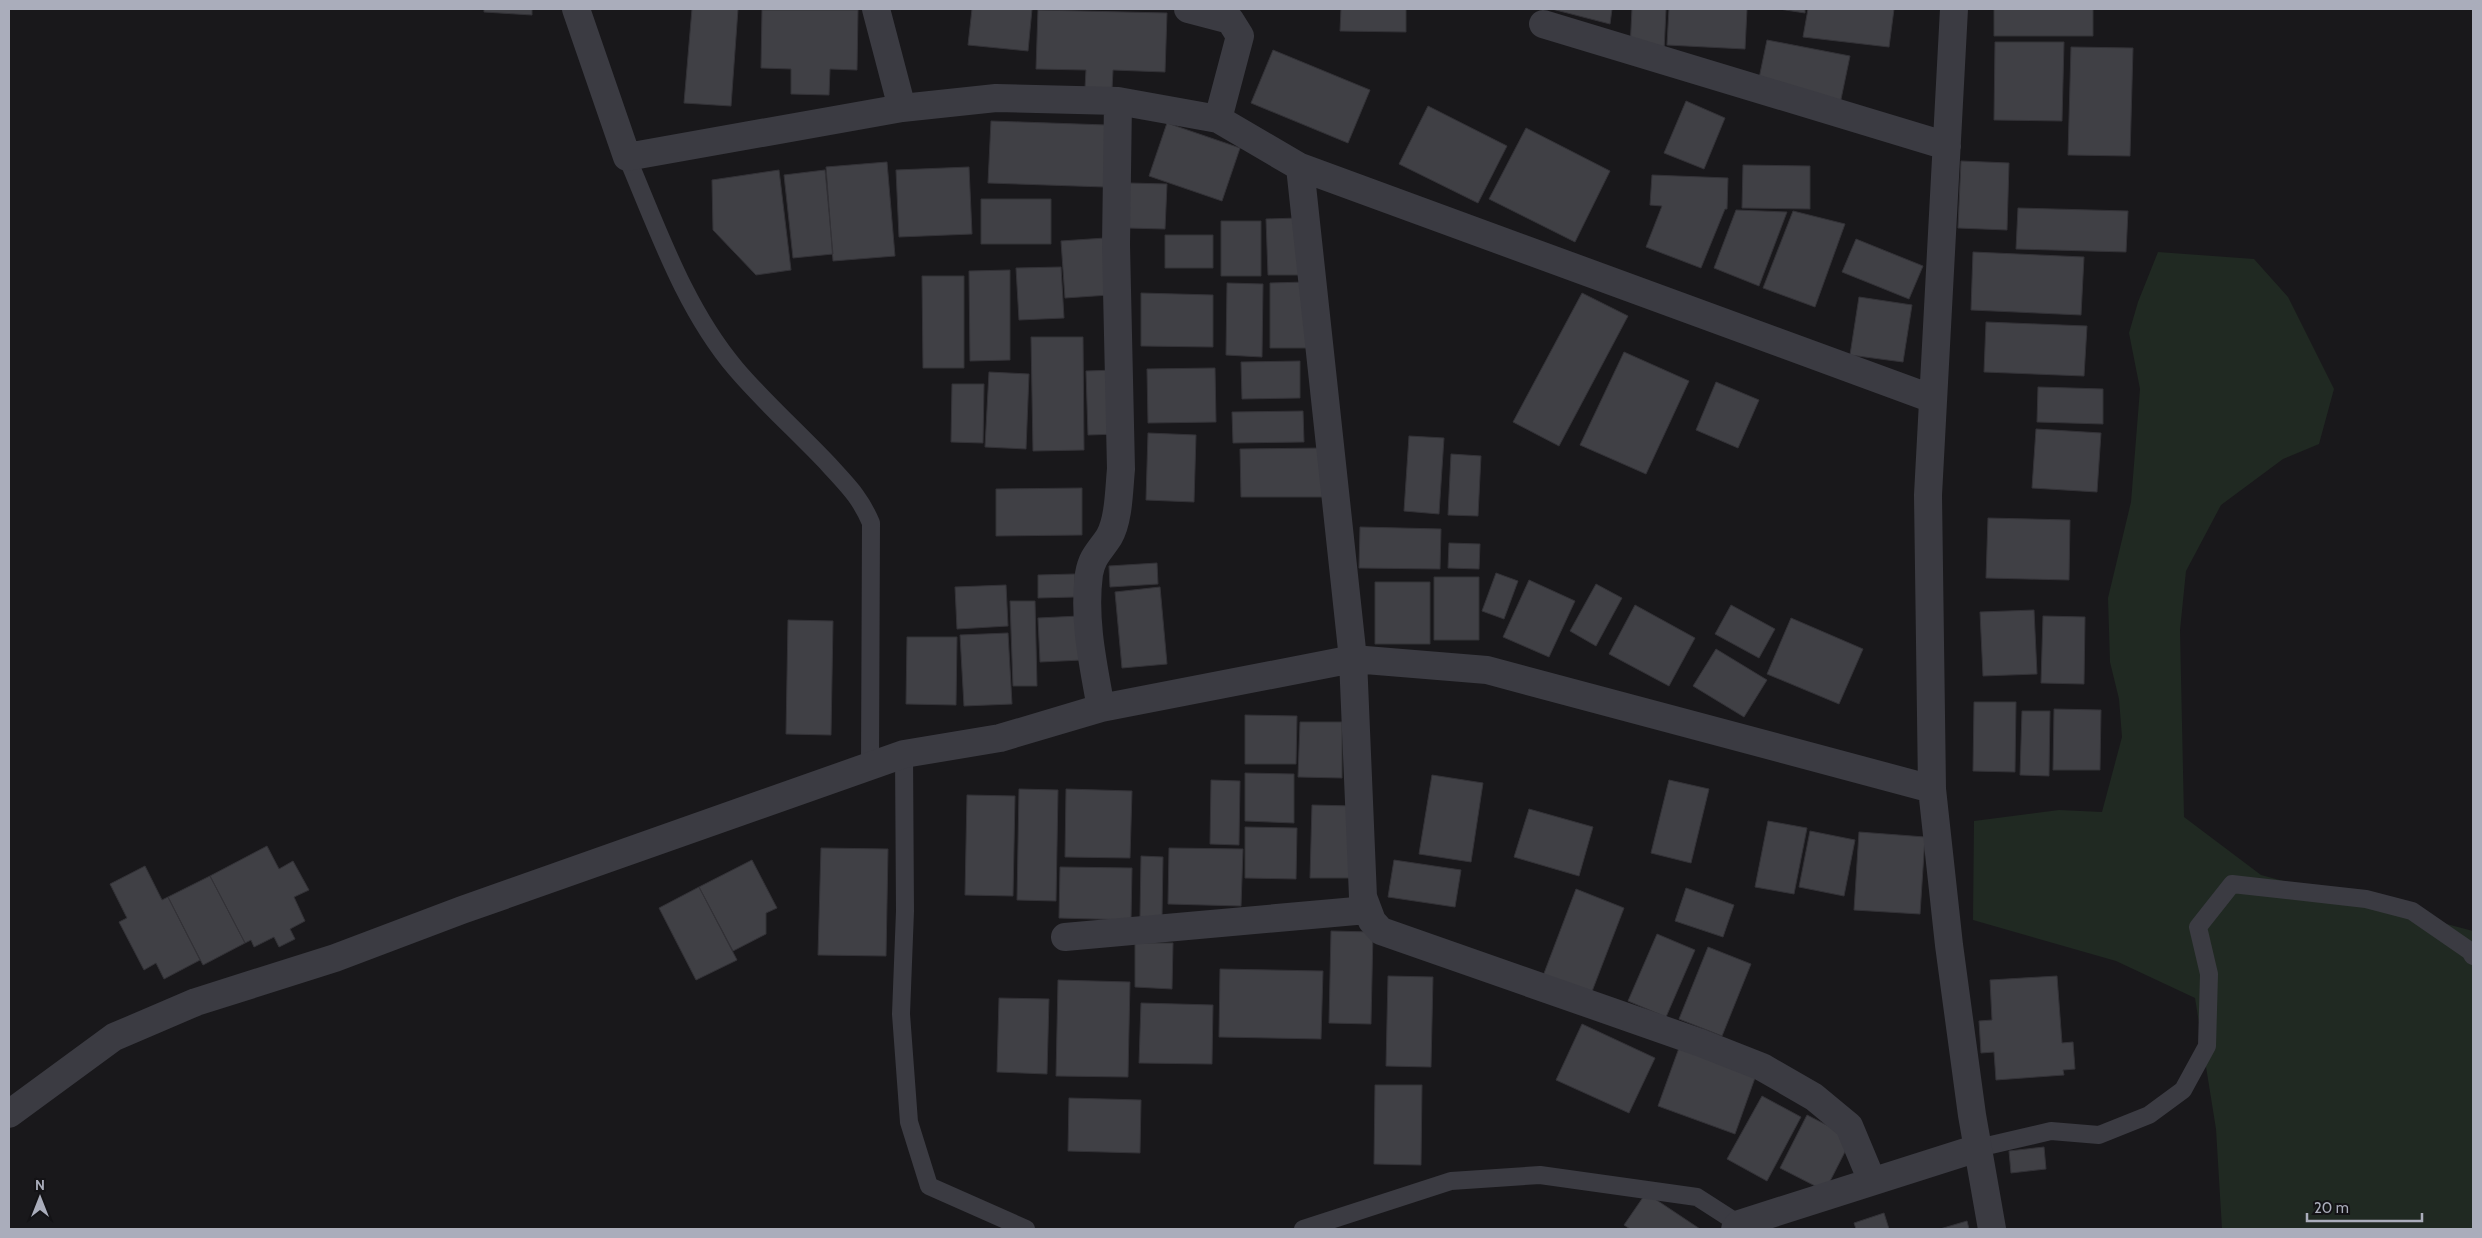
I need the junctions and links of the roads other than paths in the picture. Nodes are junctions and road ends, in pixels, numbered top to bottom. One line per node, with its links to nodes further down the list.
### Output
1 (576, 9): 10 (street)
2 (876, 9): 7 (street)
3 (1188, 9): 8 (street)
4 (1954, 9): 9 (street)
5 (1543, 24): 9 (street)
6 (1118, 101): 7 (street); 8 (street); 14 (street)
7 (902, 108): 10 (street)
8 (1218, 119): 11 (street)
9 (1947, 146): 12 (street)
10 (627, 157): 16 (lane)
11 (1300, 168): 12 (street); 13 (street)
12 (1934, 400): 17 (street)
13 (1352, 659): 14 (street); 17 (street); 18 (street)
14 (1101, 708): 15 (street)
15 (904, 754): 16 (street); 25 (lane)
16 (870, 766): 21 (street)
17 (1932, 789): 22 (street)
18 (1366, 910): 19 (street); 23 (street)
19 (1065, 937)
20 (2473, 956): 22 (lane)
21 (9, 1114)
22 (1978, 1148): 23 (street); 27 (street)
23 (1872, 1181): 24 (street)
24 (1737, 1227): 26 (lane)
25 (1026, 1229)
26 (1303, 1229)
27 (1992, 1229)

